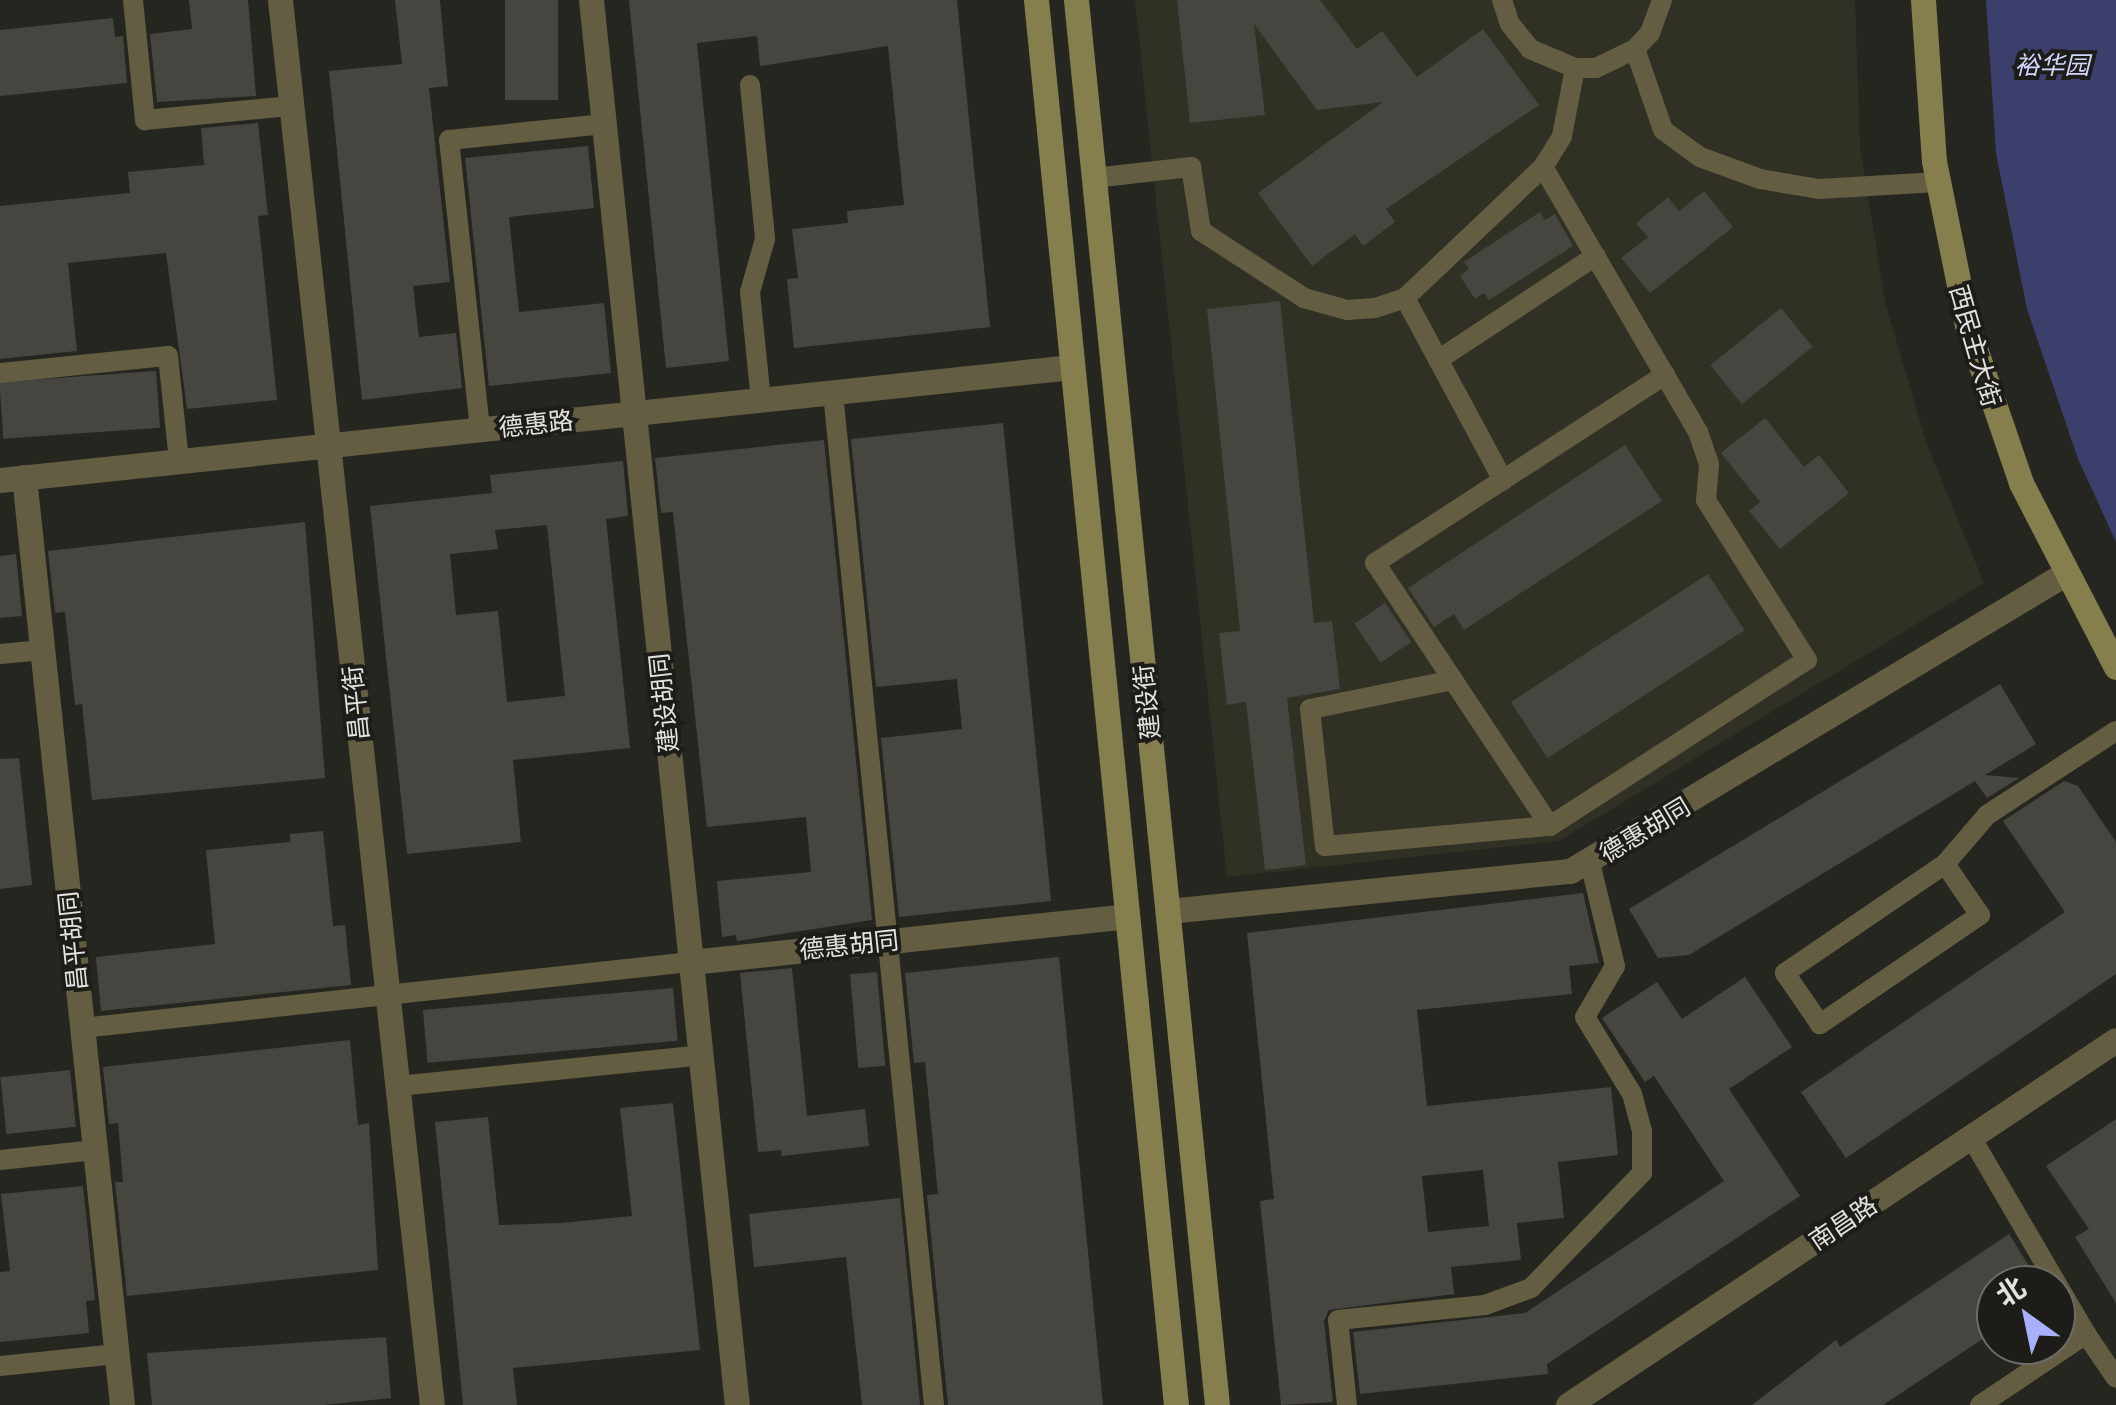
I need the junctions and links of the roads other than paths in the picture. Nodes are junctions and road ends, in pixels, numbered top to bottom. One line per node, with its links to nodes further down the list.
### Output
1 (133, 0): 12 (lane)
2 (280, 0): 12 (street, 昌平街)
3 (591, 0): 13 (street, 建设胡同)
4 (1036, 0): 20 (main road, 建设街)
5 (1076, 0): 15 (main road, 建设街)
6 (1502, 0): 10 (lane)
7 (1662, 0): 9 (lane)
8 (1924, 0): 16 (main road, 西民主大街)
9 (1635, 49): 10 (lane); 16 (lane)
10 (1574, 68): 14 (lane)
11 (750, 85): 24 (lane)
12 (291, 106): 27 (street, 昌平街)
13 (604, 124): 25 (street, 建设胡同); 26 (lane)
14 (1542, 167): 17 (lane); 18 (lane)
15 (1094, 178): 18 (lane); 40 (main road, 建设街)
16 (1938, 182): 31 (main road, 西民主大街)
17 (1596, 256): 19 (lane); 22 (lane)
18 (1405, 298): 19 (lane)
19 (1438, 360): 30 (lane)
20 (1072, 368): 23 (street, 德惠路); 41 (main road, 建设街)
21 (0, 373): 28 (lane)
22 (1665, 375): 30 (lane); 37 (lane)
23 (833, 393): 24 (street, 德惠路); 42 (lane)
24 (761, 400): 25 (street, 德惠路)
25 (634, 413): 26 (street, 德惠路); 43 (street, 建设胡同)
26 (480, 430): 27 (street, 德惠路)
27 (328, 446): 28 (street, 德惠路); 44 (street, 昌平街)
28 (178, 461): 29 (street, 德惠路)
29 (12, 478): 32 (street, 昌平胡同)
30 (1503, 480): 35 (lane)
31 (2064, 575): 34 (main road, 西民主大街); 38 (street, 德惠胡同)
32 (43, 650): 33 (lane); 45 (street, 昌平胡同)
33 (0, 654)
34 (2116, 667)
35 (1454, 680): 37 (lane); 37 (lane)
36 (2116, 732): 39 (lane)
37 (1550, 826)
38 (1590, 863): 40 (street, 德惠胡同); 62 (lane)
39 (1945, 864): 39 (lane)
40 (1168, 911): 61 (main road, 建设街)
41 (1127, 916): 42 (street, 德惠胡同); 60 (main road, 建设街)
42 (888, 941): 43 (street, 德惠胡同); 59 (lane)
43 (691, 962): 44 (lane); 47 (street, 建设胡同)
44 (388, 995): 45 (lane); 48 (street, 昌平街)
45 (82, 1028): 50 (street, 昌平胡同)
46 (2116, 1040): 49 (street, 南昌路)
47 (701, 1055): 48 (lane); 58 (street, 建设胡同)
48 (398, 1086): 57 (street, 昌平街)
49 (1972, 1137): 52 (lane); 63 (street, 南昌路)
50 (95, 1150): 51 (lane); 53 (street, 昌平胡同)
51 (0, 1160)
52 (2086, 1334): 55 (lane); 64 (lane)
53 (116, 1354): 54 (lane); 56 (street, 昌平胡同)
54 (0, 1366)
55 (2116, 1378)
56 (122, 1405)
57 (432, 1405)
58 (737, 1405)
59 (934, 1405)
60 (1176, 1405)
61 (1217, 1405)
62 (1347, 1405)
63 (1568, 1405)
64 (1980, 1405)

